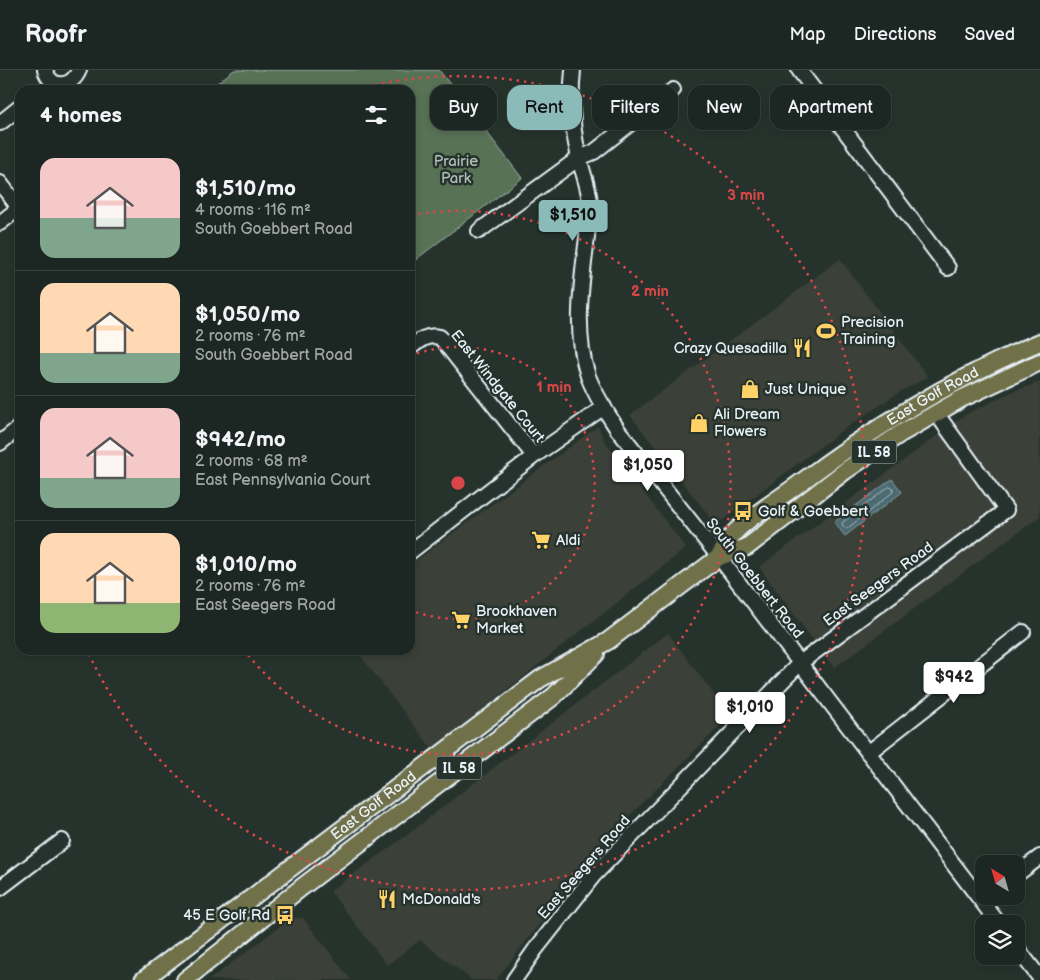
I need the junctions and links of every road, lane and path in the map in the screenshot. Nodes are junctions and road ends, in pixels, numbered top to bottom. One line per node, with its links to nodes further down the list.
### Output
1 (79, 70): 4 (street)
2 (573, 70): 8 (street, South Goebbert Road)
3 (799, 70): 14 (street)
4 (47, 81)
5 (15, 111): 6 (street)
6 (0, 123)
7 (622, 130): 8 (street)
8 (579, 158): 13 (street); 18 (street, South Goebbert Road)
9 (0, 183): 10 (street)
10 (15, 204)
11 (15, 212): 12 (street)
12 (0, 222)
13 (479, 230)
14 (948, 268)
15 (1040, 342): 24 (main road, East Golf Road / IL 58)
16 (415, 344): 22 (street, East Windgate Court)
17 (1040, 362): 19 (main road, East Golf Road / IL 58)
18 (604, 407): 22 (street, East Windgate Court); 24 (street, South Goebbert Road)
19 (936, 413): 24 (main road, East Golf Road / IL 58); 27 (street, East Seegers Road)
20 (15, 431): 21 (street)
21 (0, 443)
22 (534, 456): 23 (street, East Windgate Court)
23 (415, 548)
24 (719, 557): 26 (main road, East Golf Road / IL 58); 27 (street, South Goebbert Road)
25 (1023, 632): 28 (street)
26 (608, 641): 36 (main road, East Golf Road / IL 58); 37 (main road, East Golf Road / IL 58)
27 (800, 663): 28 (street, South Goebbert Road); 38 (street, East Seegers Road)
28 (868, 752): 32 (street, South Goebbert Road)
29 (62, 841): 33 (street)
30 (1040, 857): 31 (street)
31 (1025, 869)
32 (975, 886)
33 (0, 888)
34 (1025, 959): 35 (street)
35 (1040, 978)
36 (143, 980)
37 (185, 980)
38 (514, 980)

